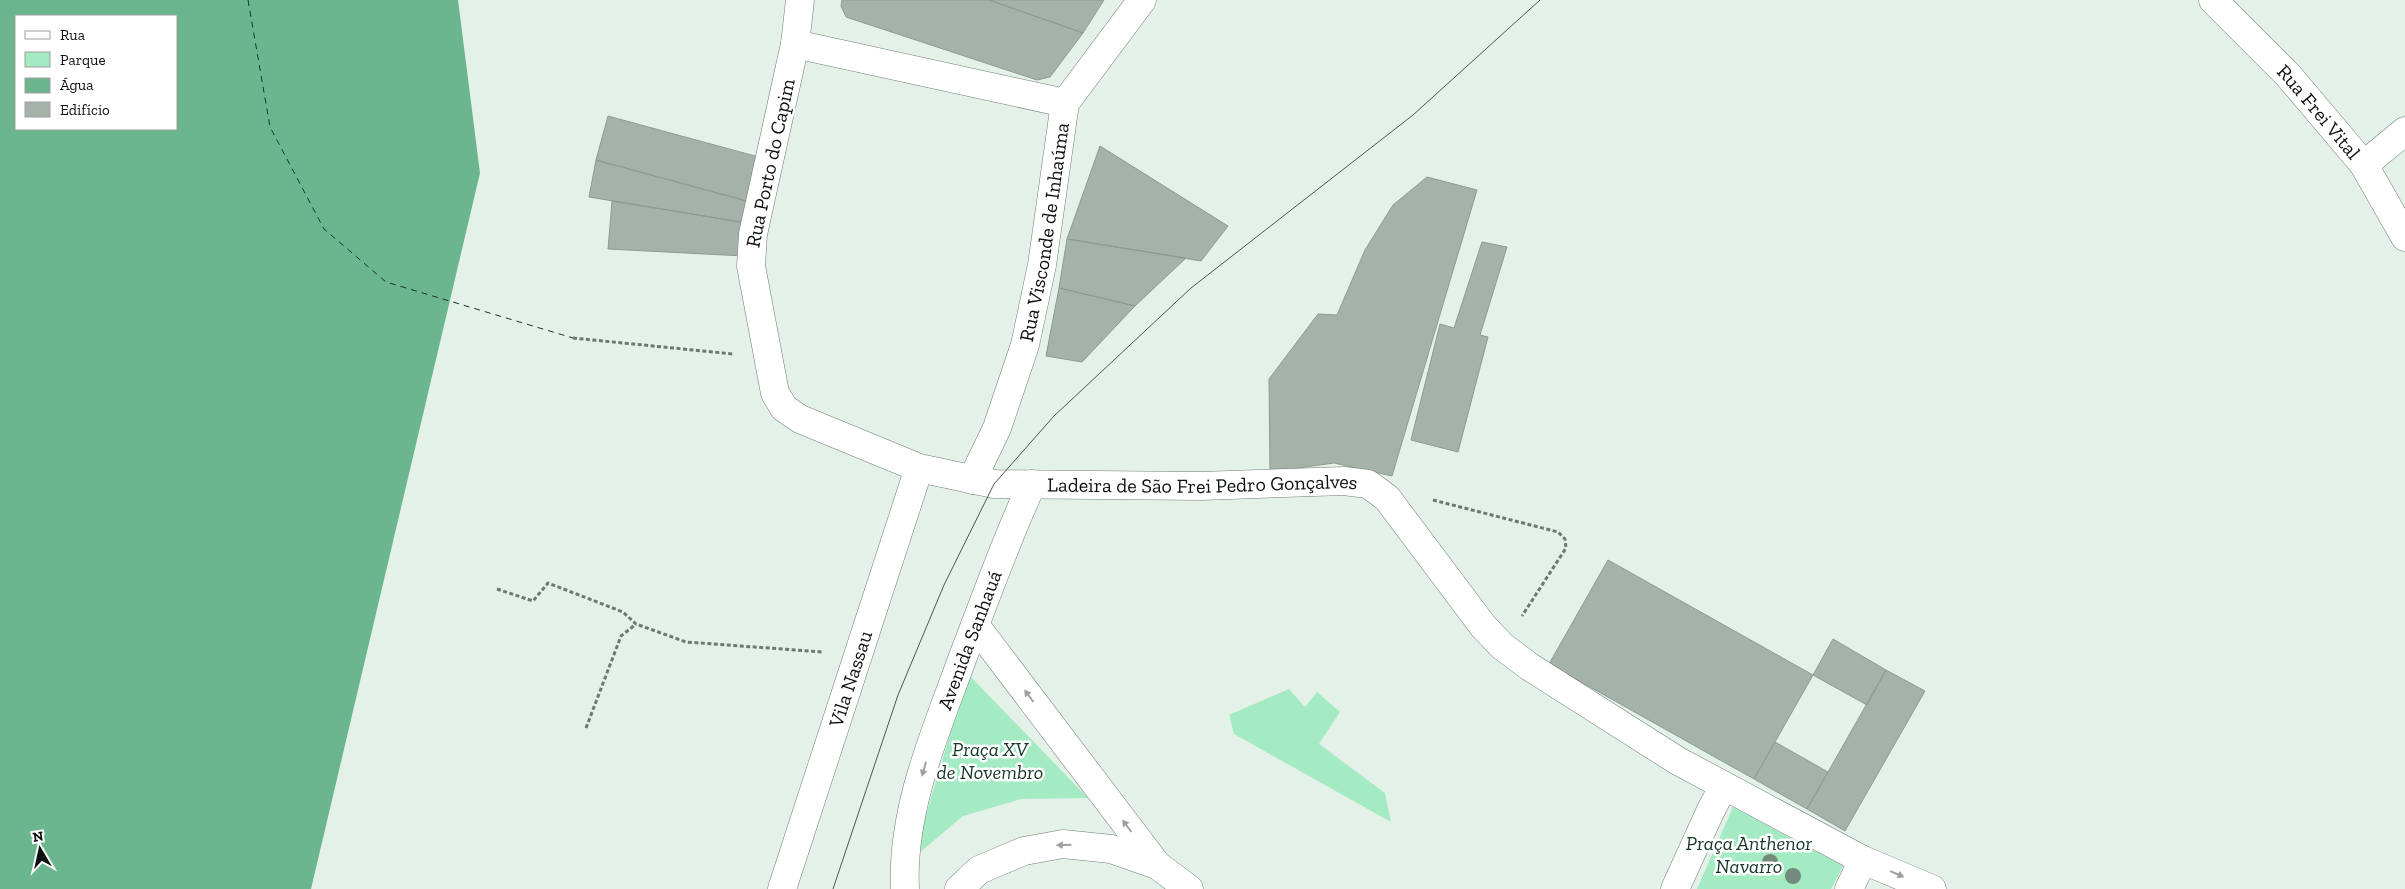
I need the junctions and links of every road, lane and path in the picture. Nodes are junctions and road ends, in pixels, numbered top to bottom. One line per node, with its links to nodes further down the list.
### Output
1 (800, 0): 4 (street, Rua Porto do Capim)
2 (1142, 0): 5 (street, Rua Visconde de Inhaúma)
3 (2213, 0): 7 (street, Rua Frei Vital)
4 (796, 44): 5 (street); 10 (street, Rua Porto do Capim)
5 (1065, 103): 13 (street, Rua Visconde de Inhaúma)
6 (2405, 131): 7 (street)
7 (2364, 165): 8 (street, Rua Frei Vital)
8 (2405, 237)
9 (573, 338): 10 (path)
10 (768, 358): 11 (street, Rua Porto do Capim)
11 (800, 419): 12 (street, Ladeira de São Frei Pedro Gonçalves)
12 (919, 468): 13 (street, Ladeira de São Frei Pedro Gonçalves); 20 (street, Vila Nassau)
13 (972, 480): 14 (street, Ladeira de São Frei Pedro Gonçalves)
14 (1032, 484): 18 (street, Avenida Sanhauá); 19 (street, Ladeira de São Frei Pedro Gonçalves)
15 (1425, 498): 19 (path)
16 (497, 589): 17 (path)
17 (636, 624): 20 (path); 21 (path)
18 (975, 625): 24 (street, one-way to 18); 26 (street, Avenida Sanhauá, one-way to 26)
19 (1502, 646): 22 (street, Ladeira de São Frei Pedro Gonçalves)
20 (858, 654): 25 (street, Vila Nassau)
21 (586, 728)
22 (1723, 787): 23 (street, Ladeira de São Frei Pedro Gonçalves); 29 (street)
23 (1862, 860): 30 (street); 31 (street, Ladeira de São Frei Pedro Gonçalves, one-way to 31)
24 (1157, 865): 27 (street, one-way to 27); 28 (street)
25 (782, 889)
26 (905, 889)
27 (959, 889)
28 (1190, 889)
29 (1675, 889)
30 (1849, 889)
31 (1932, 889)

